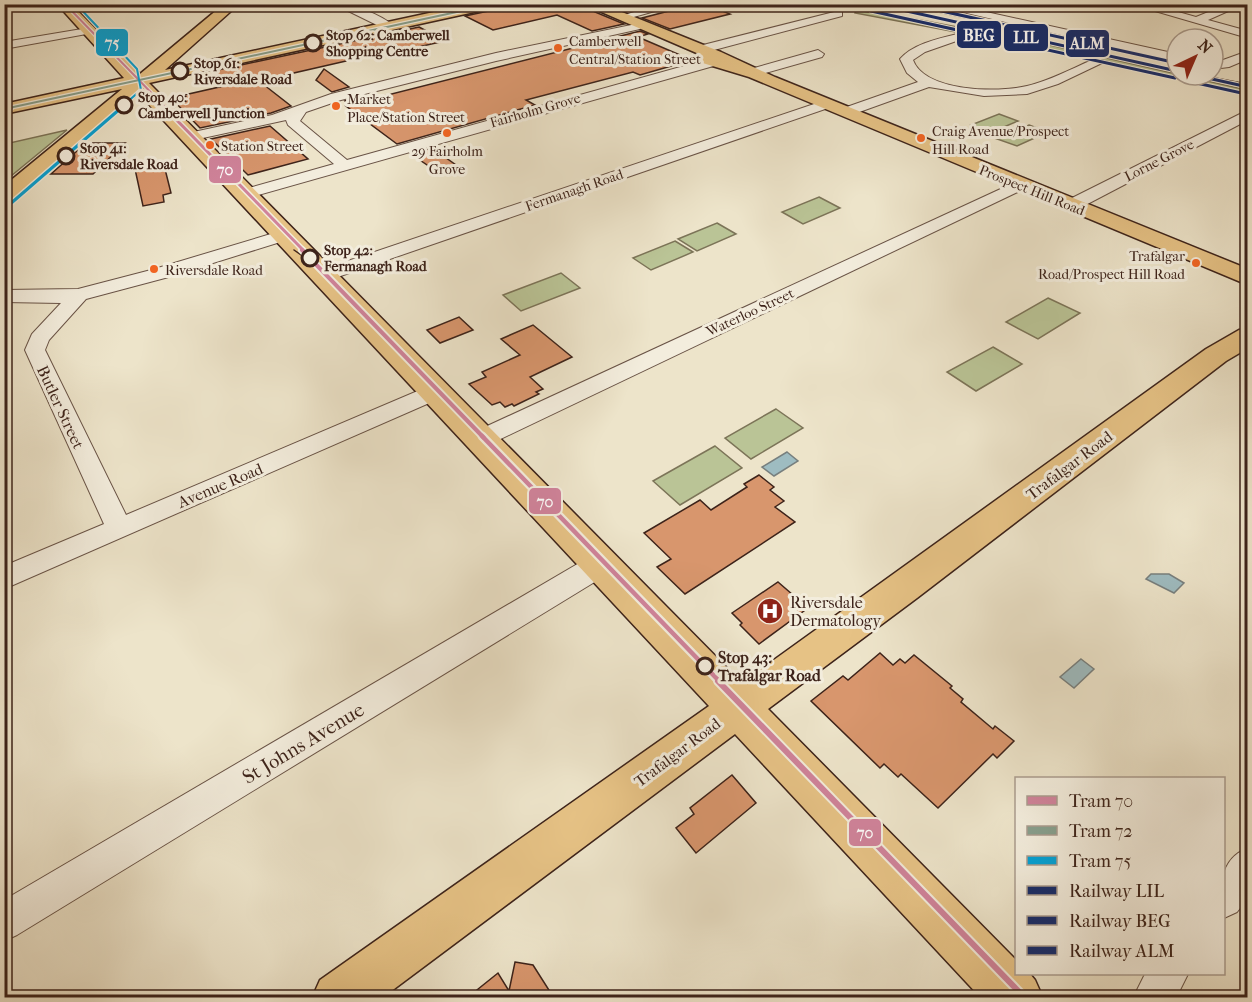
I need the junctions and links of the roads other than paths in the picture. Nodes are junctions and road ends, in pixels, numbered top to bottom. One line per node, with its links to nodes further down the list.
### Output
1 (36, 4): 11 (street)
2 (63, 4): 15 (main road)
3 (233, 4): 26 (main road)
4 (339, 4): 14 (street)
5 (493, 4): 14 (main road)
6 (675, 4): 18 (street)
7 (933, 4): 20 (street)
8 (1136, 4): 13 (street)
9 (1239, 4): 13 (street)
10 (592, 6): 18 (main road, Prospect Hill Road)
11 (4, 10)
12 (837, 14): 18 (street, Fairholm Grove)
13 (1199, 20): 16 (street)
14 (389, 27): 26 (main road)
15 (88, 31): 19 (street); 26 (main road)
16 (1246, 35)
17 (960, 36): 27 (street)
18 (672, 42): 25 (main road, Prospect Hill Road); 29 (street); 36 (street, Fairholm Grove)
19 (4, 46)
20 (1165, 54)
21 (1248, 54): 24 (street)
22 (820, 55): 25 (street)
23 (1096, 63): 27 (street)
24 (1225, 64)
25 (754, 74): 28 (main road, Prospect Hill Road)
26 (139, 81): 30 (main road); 34 (main road); 39 (main road)
27 (929, 83): 31 (street)
28 (826, 104): 31 (main road, Prospect Hill Road); 42 (street, Fermanagh Road)
29 (307, 108): 33 (street); 35 (street)
30 (4, 109)
31 (846, 112): 37 (main road, Prospect Hill Road)
32 (1248, 114): 40 (street, Lorne Grove)
33 (277, 117): 34 (street); 35 (street)
34 (189, 137): 38 (main road)
35 (305, 138): 36 (street)
36 (338, 167): 38 (street, Fairholm Grove)
37 (1020, 185): 40 (main road, Prospect Hill Road); 48 (street, Waterloo Street)
38 (244, 194): 41 (main road)
39 (4, 197)
40 (1070, 206): 43 (main road, Prospect Hill Road)
41 (284, 235): 42 (main road); 44 (street)
42 (322, 276): 47 (main road)
43 (1248, 278)
44 (79, 295): 45 (street); 49 (street, Butler Street)
45 (4, 296)
46 (1248, 336): 52 (main road, Trafalgar Road)
47 (435, 392): 48 (main road); 49 (street, Avenue Road)
48 (480, 439): 50 (main road)
49 (119, 528): 51 (street, Avenue Road)
50 (601, 564): 52 (main road); 55 (street, St Johns Avenue)
51 (4, 578)
52 (737, 707): 56 (main road); 57 (main road, Trafalgar Road)
53 (1248, 866): 54 (street)
54 (1225, 898)
55 (4, 922)
56 (1013, 996)
57 (338, 998)

